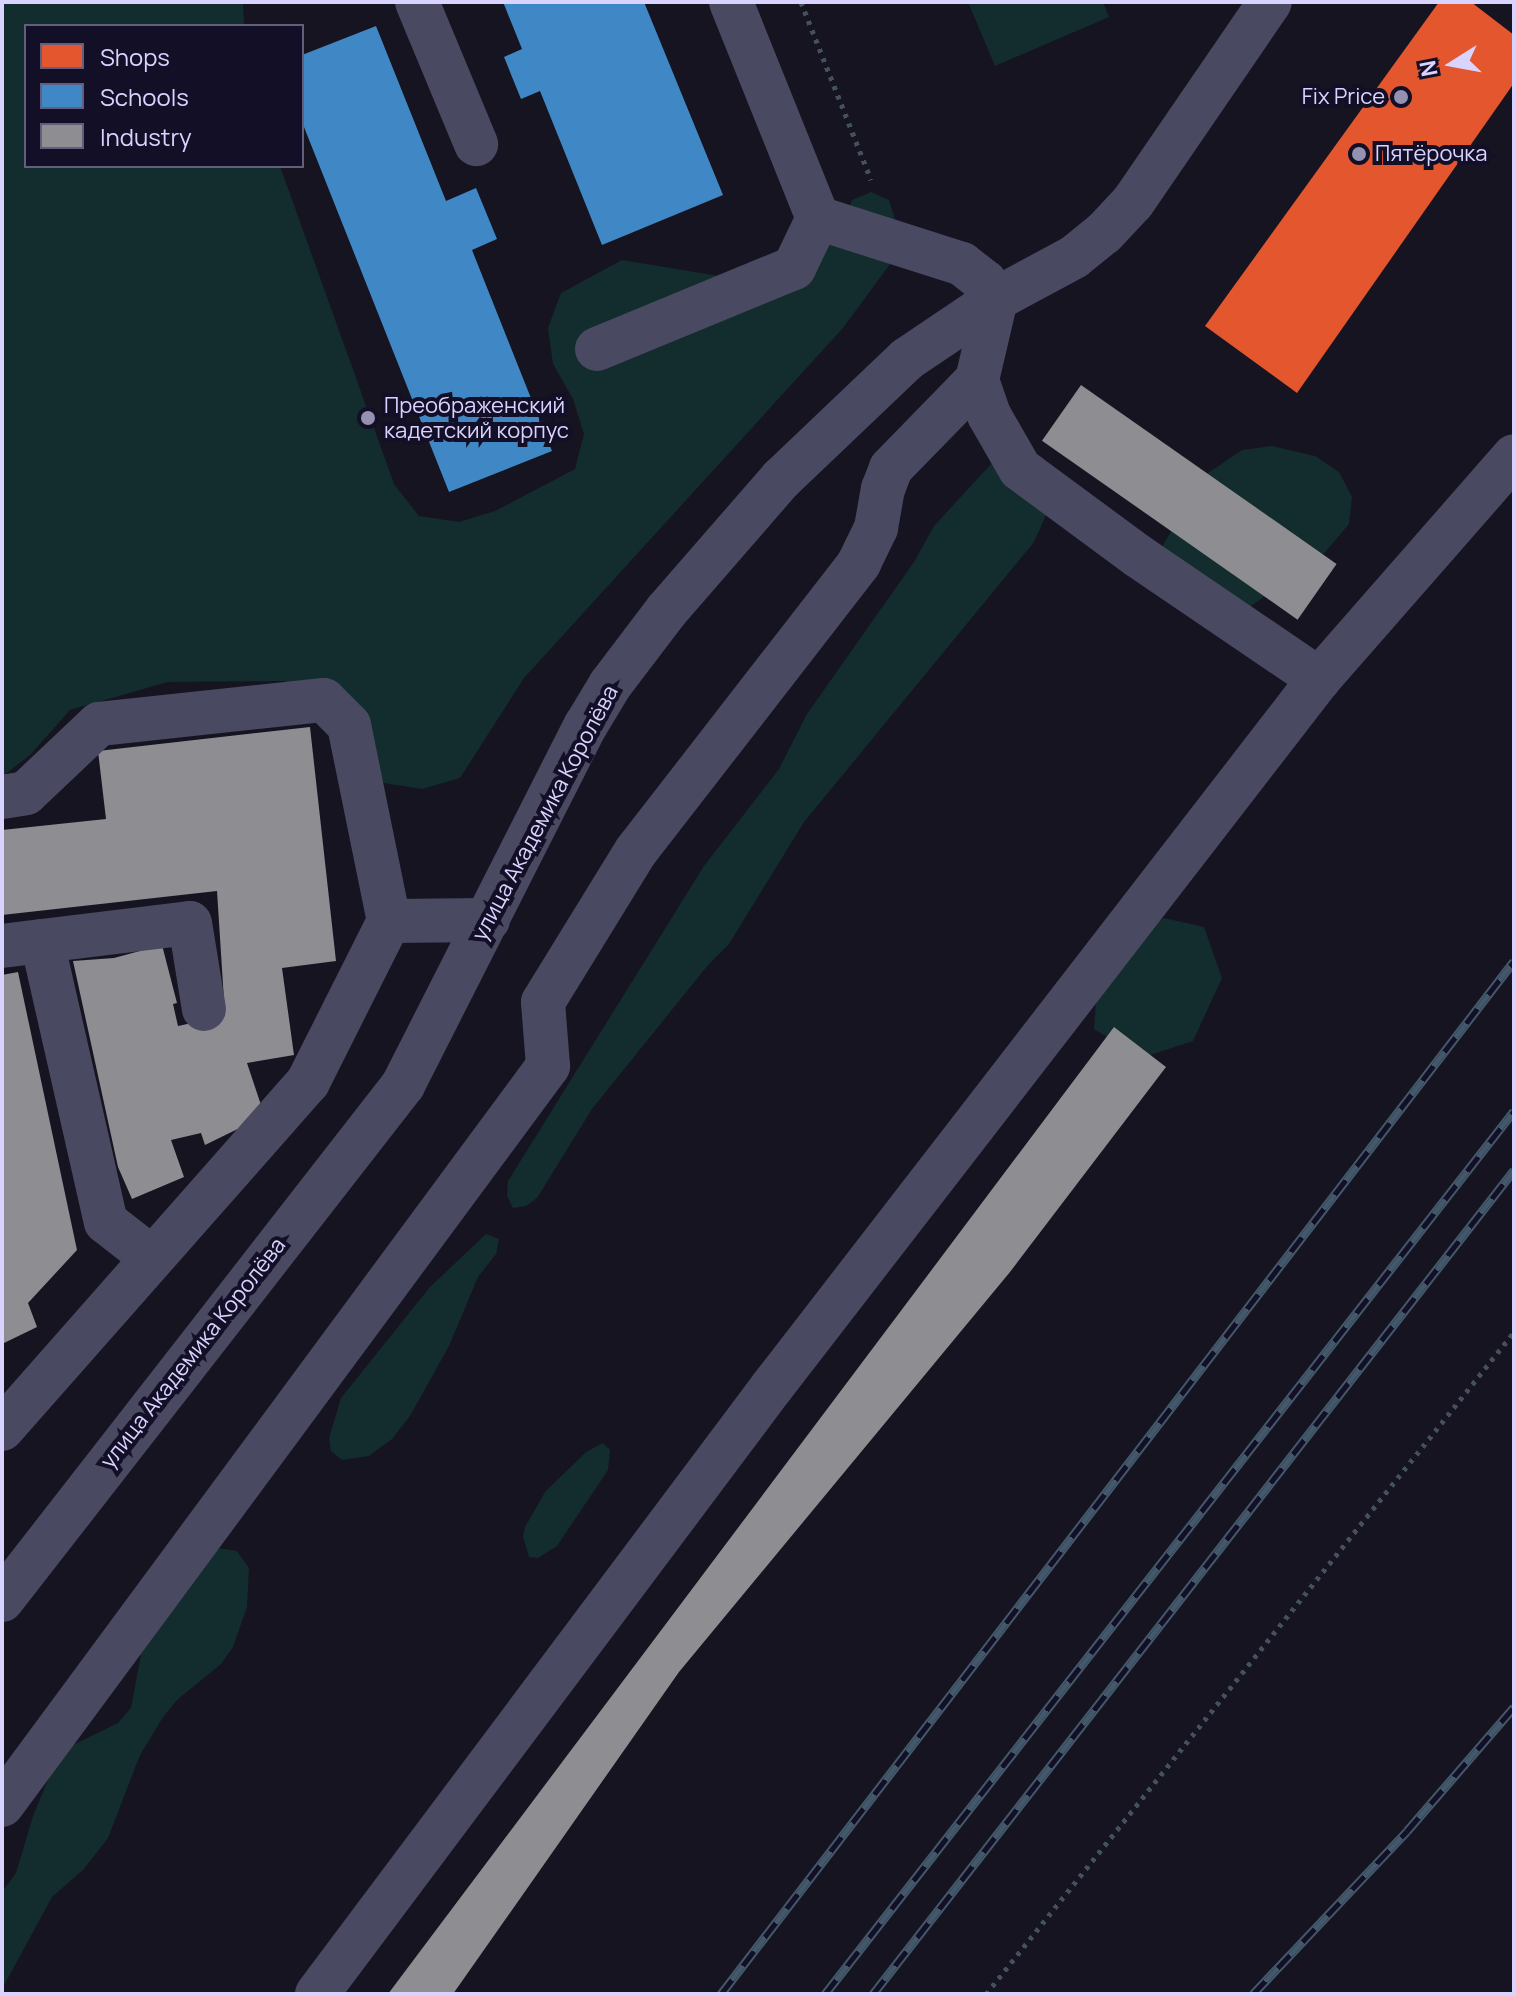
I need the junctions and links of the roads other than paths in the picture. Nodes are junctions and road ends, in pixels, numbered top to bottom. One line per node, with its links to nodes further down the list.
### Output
1 (417, 2): 4 (street)
2 (731, 2): 5 (street)
3 (1270, 2): 6 (street, улица Академика Королёва)
4 (476, 144)
5 (818, 218): 6 (street); 7 (street)
6 (996, 299): 8 (street); 12 (street, улица Академика Королёва)
7 (597, 349)
8 (977, 380): 10 (street); 19 (street)
9 (1514, 456): 10 (street)
10 (1319, 679): 20 (street)
11 (2, 797): 13 (street)
12 (488, 920): 13 (street); 18 (street, улица Академика Королёва)
13 (389, 921): 16 (street)
14 (22, 944): 15 (street); 16 (street)
15 (204, 1009)
16 (152, 1258): 17 (street)
17 (5, 1420)
18 (2, 1600)
19 (2, 1805)
20 (317, 1994)

